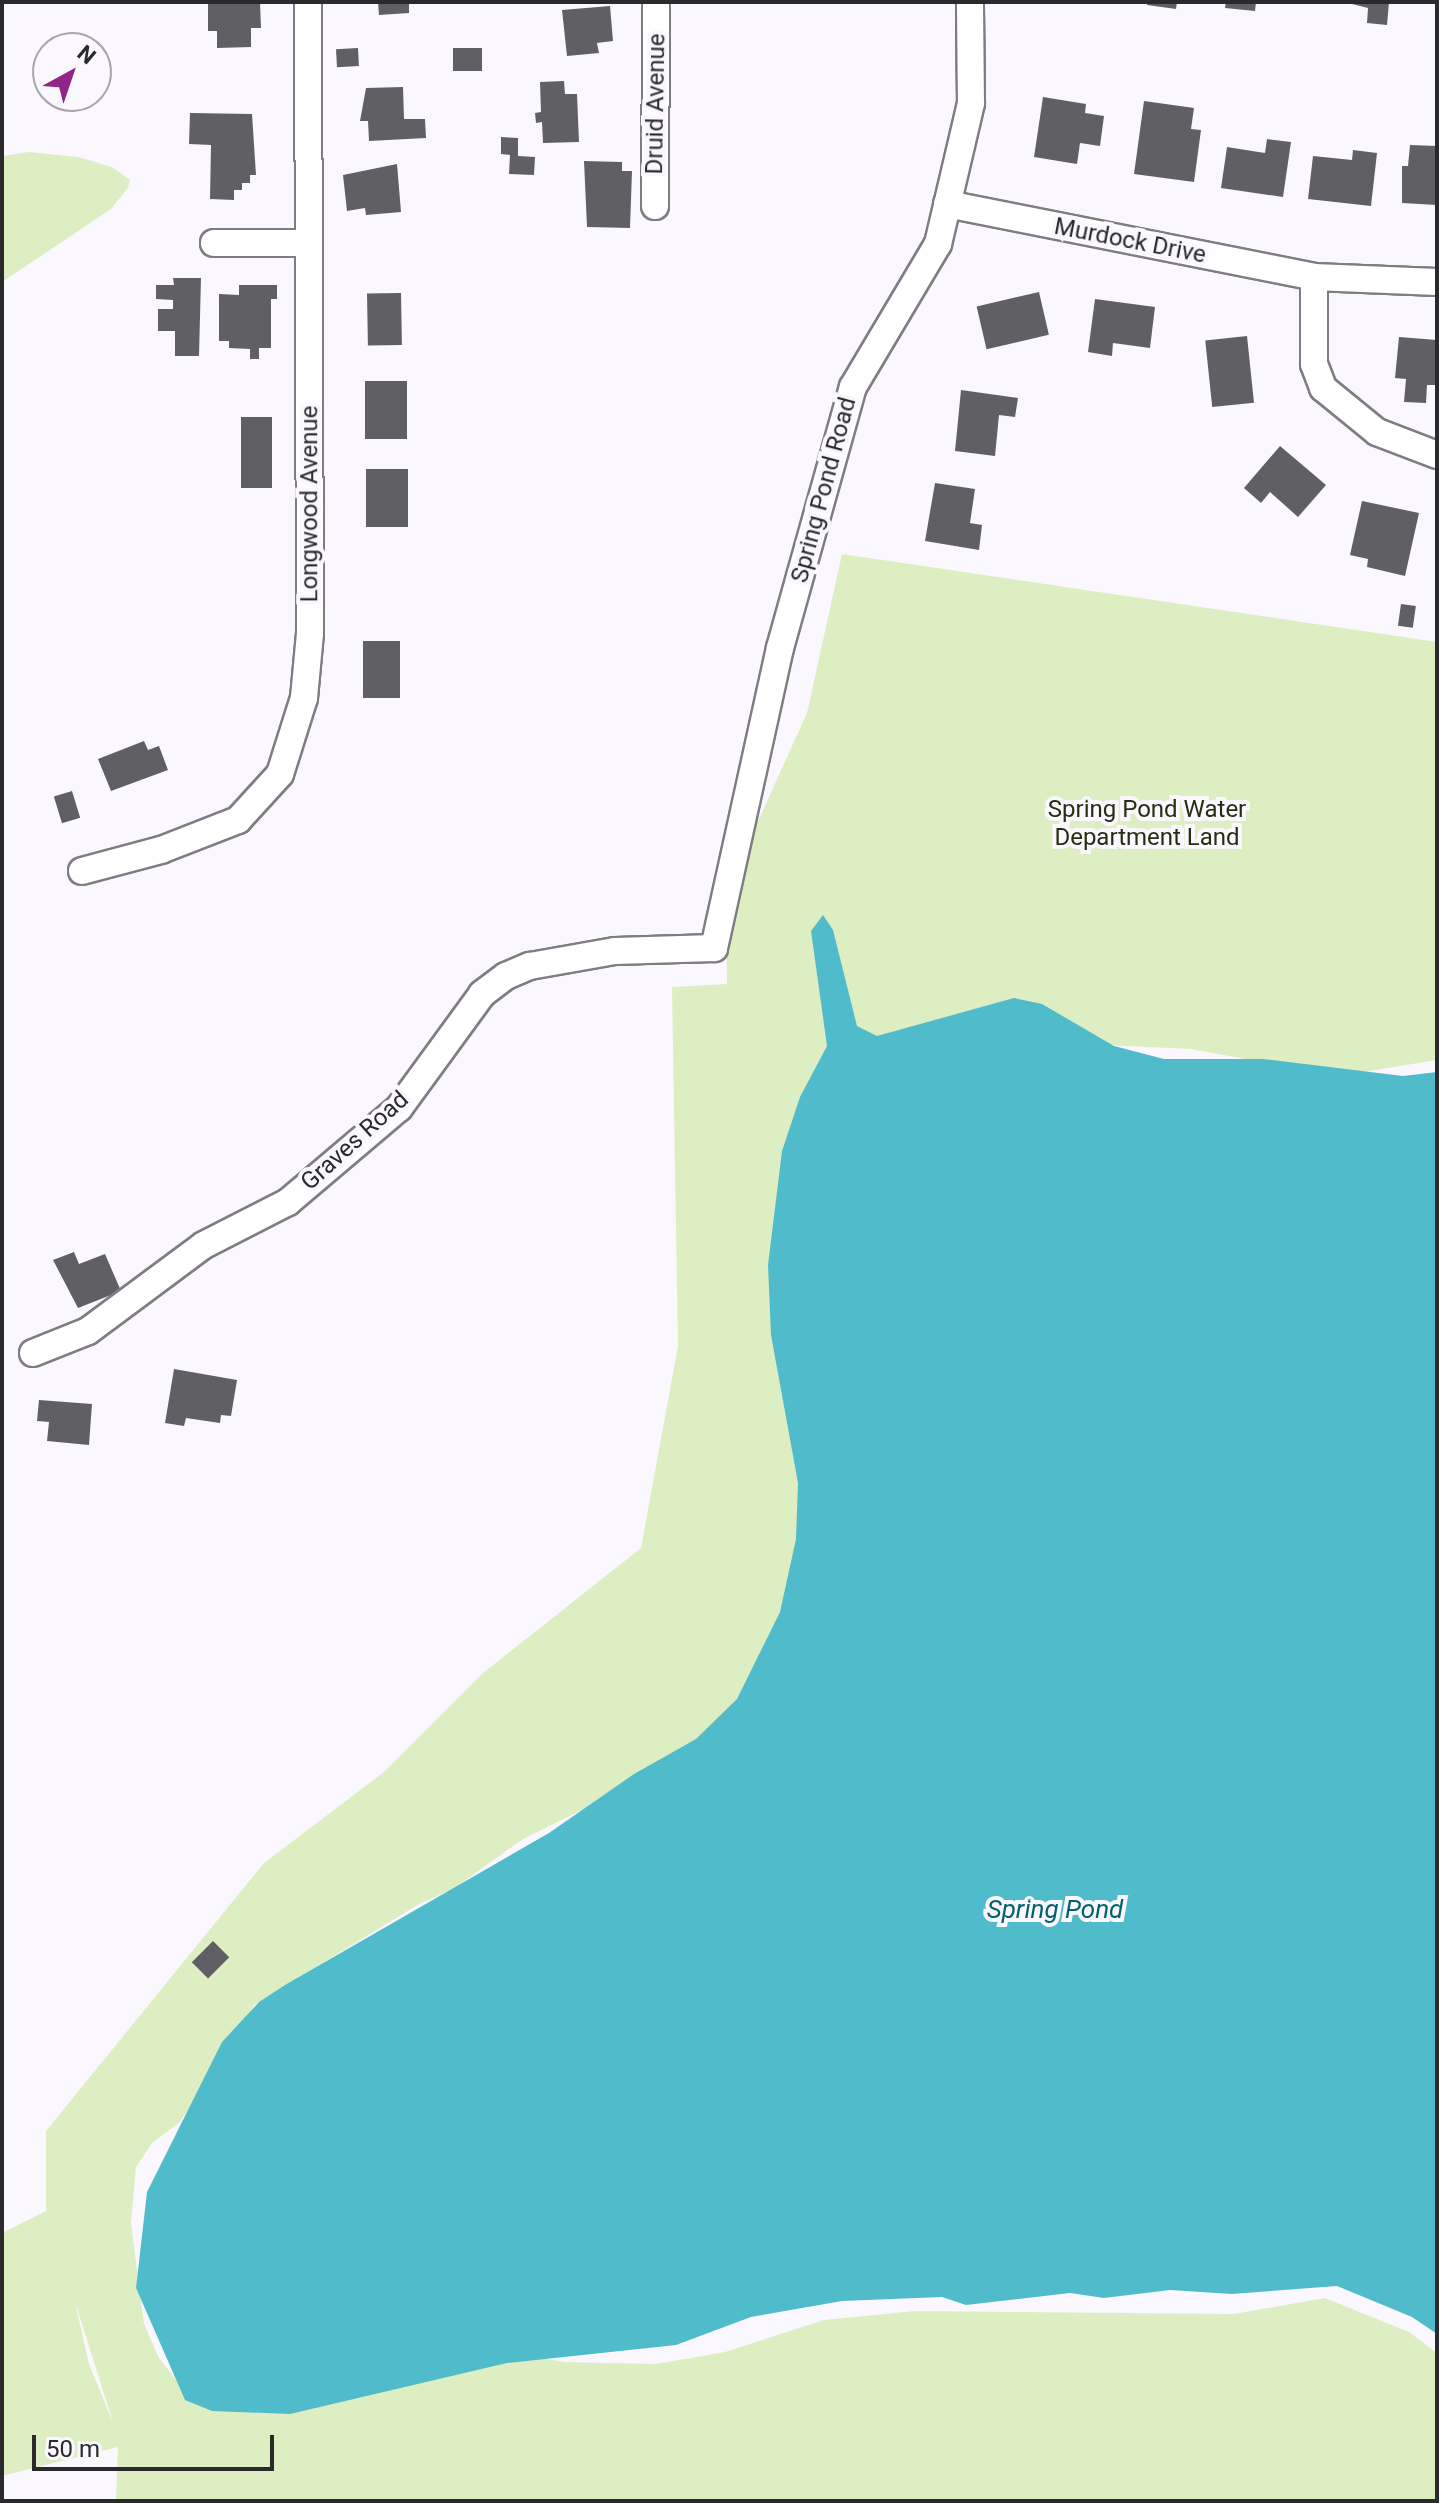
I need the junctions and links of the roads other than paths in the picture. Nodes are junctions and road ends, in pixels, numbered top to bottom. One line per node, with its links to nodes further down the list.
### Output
1 (308, 2): 7 (street, Longwood Avenue)
2 (656, 2): 5 (street, Druid Avenue)
3 (970, 2): 4 (street, Spring Pond Road)
4 (947, 204): 8 (street, Murdock Drive); 12 (street, Spring Pond Road)
5 (655, 206)
6 (214, 243): 7 (street)
7 (308, 243): 11 (street, Longwood Avenue)
8 (1314, 277): 9 (street, Murdock Drive); 10 (street)
9 (1437, 282)
10 (1437, 455)
11 (82, 871)
12 (714, 948): 13 (street, Graves Road)
13 (33, 1353)

